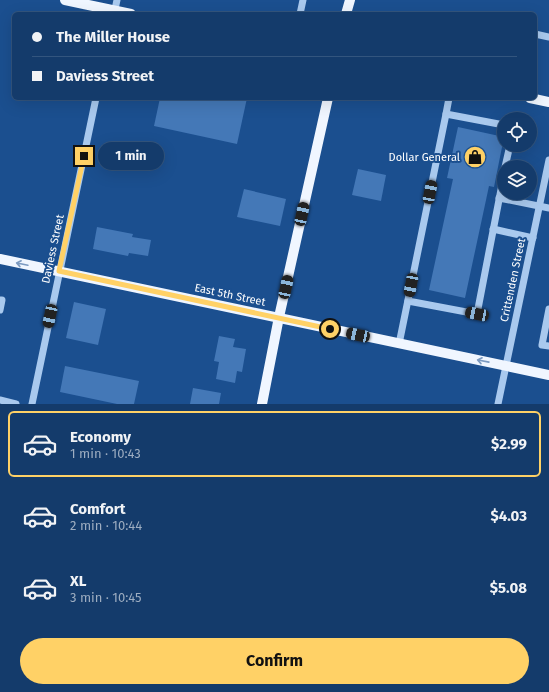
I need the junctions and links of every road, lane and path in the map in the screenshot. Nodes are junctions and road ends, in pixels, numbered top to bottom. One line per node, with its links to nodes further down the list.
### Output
1 (65, 0): 5 (main road)
2 (117, 0): 5 (street)
3 (303, 0): 6 (street)
4 (350, 0): 7 (main road)
5 (114, 12)
6 (300, 12)
7 (347, 12)
8 (537, 34): 9 (street)
9 (549, 37)
10 (537, 99): 14 (main road)
11 (96, 100): 25 (street, Daviess Street)
12 (328, 100): 30 (main road)
13 (449, 100): 15 (street)
14 (549, 102)
15 (446, 114): 16 (street); 27 (street)
16 (497, 124)
17 (549, 160): 20 (street, Crittenden Street)
18 (499, 200): 22 (street)
19 (509, 200): 20 (street)
20 (540, 206): 21 (street); 23 (street, Crittenden Street)
21 (549, 208)
22 (493, 229): 23 (street); 27 (street)
23 (533, 238): 33 (street, Crittenden Street)
24 (0, 259): 25 (main road, East 5th Street, one-way to 24)
25 (59, 271): 30 (main road, East 5th Street); 37 (street, Daviess Street)
26 (0, 300): 29 (street)
27 (408, 301): 31 (street)
28 (549, 308): 32 (street)
29 (0, 310)
30 (279, 318): 31 (main road, East 5th Street); 38 (main road)
31 (398, 344): 33 (main road, East 5th Street, one-way to 31)
32 (549, 346)
33 (506, 366): 34 (main road, East 5th Street); 39 (street, Crittenden Street)
34 (549, 375)
35 (0, 400): 36 (street)
36 (16, 404)
37 (32, 404)
38 (262, 404)
39 (498, 404)

